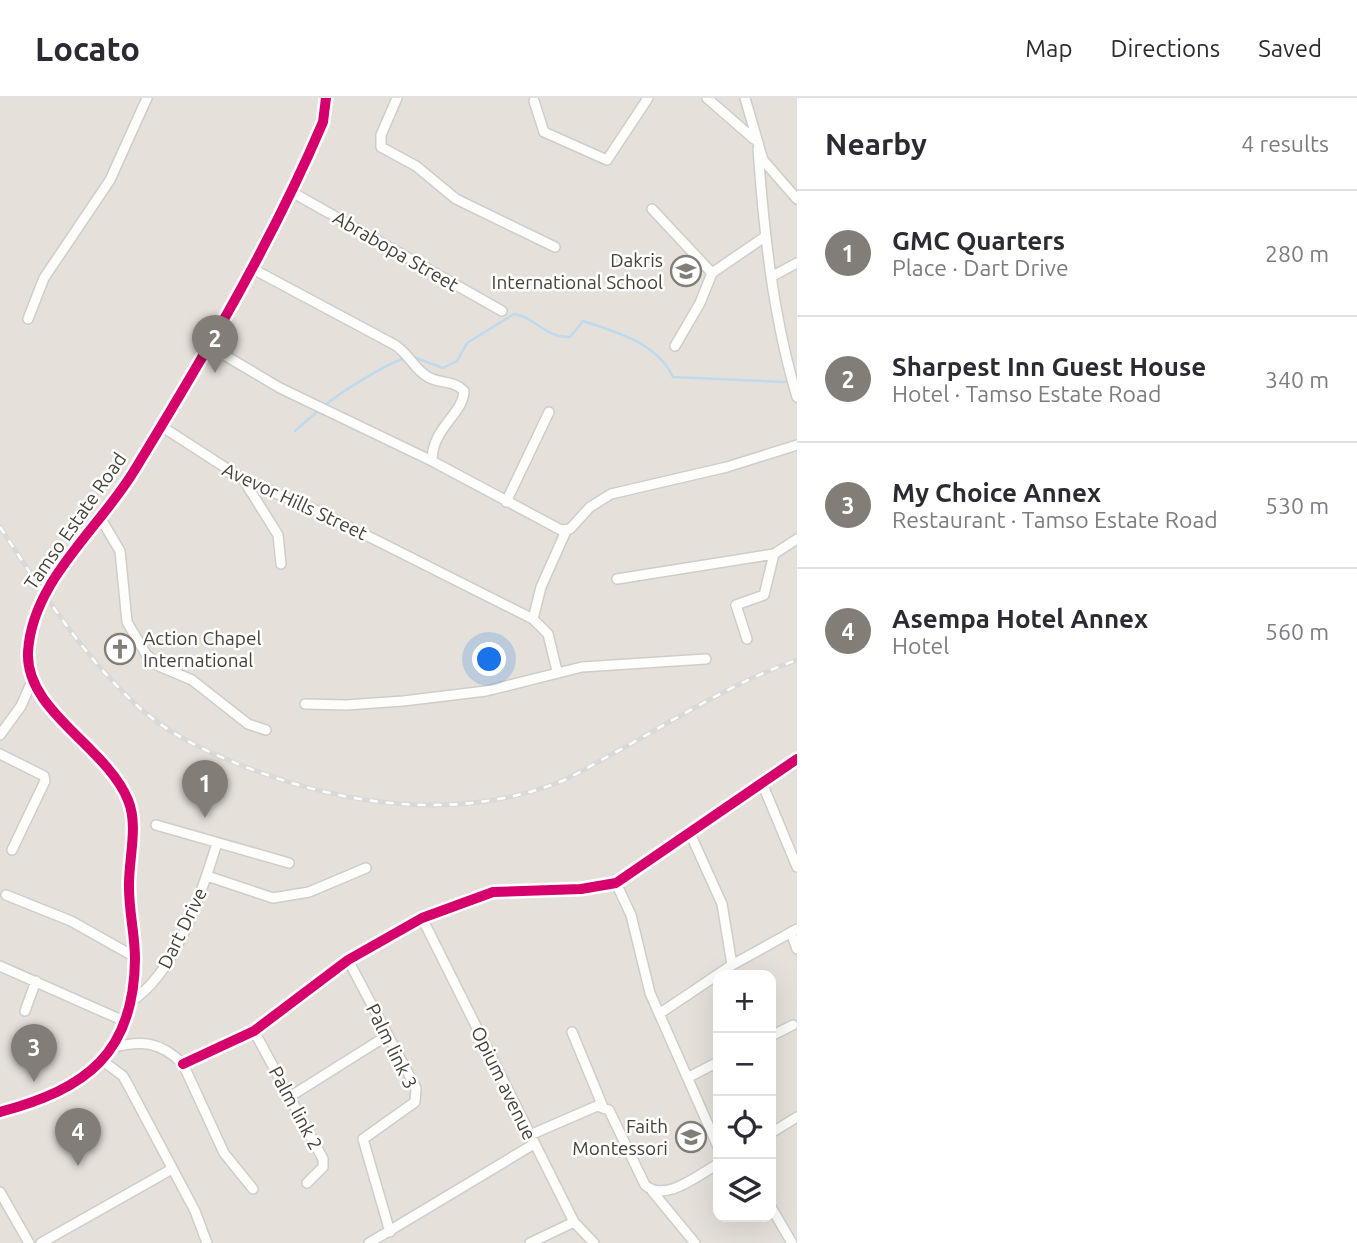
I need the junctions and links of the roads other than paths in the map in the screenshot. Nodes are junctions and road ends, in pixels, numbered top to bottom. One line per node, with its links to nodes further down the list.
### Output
1 (147, 98): 21 (street)
2 (326, 98): 9 (street, Tamso Estate Road)
3 (333, 98): 9 (street)
4 (397, 98): 15 (street)
5 (648, 98): 8 (street)
6 (707, 98): 10 (street)
7 (745, 98): 10 (street)
8 (534, 100)
9 (326, 115): 11 (street, Tamso Estate Road)
10 (756, 144): 12 (street); 14 (street)
11 (290, 191): 17 (street, Tamso Estate Road); 20 (street, Abrabopa Street)
12 (797, 199)
13 (652, 209): 18 (street)
14 (766, 236): 18 (street); 19 (street)
15 (555, 247)
16 (797, 263): 19 (street)
17 (253, 269): 23 (street, Tamso Estate Road); 28 (street)
18 (712, 273): 22 (street)
19 (771, 276): 24 (street)
20 (502, 311)
21 (28, 319)
22 (675, 345)
23 (209, 346): 26 (street, Tamso Estate Road); 28 (street)
24 (797, 397)
25 (549, 412): 30 (street)
26 (161, 426): 29 (street, Avevor Hills Street); 31 (street, Tamso Estate Road)
27 (797, 445): 32 (street)
28 (432, 461): 30 (street)
29 (243, 479): 35 (street); 37 (street, Avevor Hills Street)
30 (506, 502): 32 (street)
31 (101, 519): 41 (street, Tamso Estate Road); 43 (street)
32 (566, 531): 37 (street)
33 (797, 539): 34 (street)
34 (774, 554): 36 (street); 38 (street)
35 (281, 564)
36 (617, 579)
37 (533, 619): 40 (street)
38 (747, 639)
39 (706, 659): 40 (street)
40 (557, 671): 42 (street)
41 (32, 681): 44 (street); 61 (street, Tamso Estate Road)
42 (305, 704)
43 (266, 730)
44 (0, 736)
45 (0, 754): 51 (street)
46 (797, 759): 47 (street)
47 (762, 783): 49 (street); 53 (street)
48 (156, 825): 50 (street)
49 (689, 831): 56 (street); 63 (street)
50 (217, 842): 52 (street); 55 (street, Dart Drive)
51 (12, 850)
52 (289, 863)
53 (797, 867)
54 (366, 868): 55 (street)
55 (207, 876): 66 (street, Dart Drive)
56 (616, 883): 58 (street); 68 (street)
57 (6, 895): 61 (street)
58 (422, 918): 62 (street); 85 (street, Opium avenue)
59 (794, 931): 60 (street); 63 (street)
60 (797, 949)
61 (135, 957): 66 (street, Tamso Estate Road)
62 (348, 960): 71 (street); 73 (street, Palm link 3)
63 (732, 965): 68 (street)
64 (0, 966): 65 (street)
65 (36, 981): 67 (street); 69 (street)
66 (130, 1002): 69 (street, Tamso Estate Road)
67 (25, 1012)
68 (659, 1014): 79 (street)
69 (124, 1021): 75 (street, Tamso Estate Road)
70 (793, 1025): 74 (street)
71 (254, 1031): 77 (street); 80 (street, Palm link 2)
72 (572, 1032): 81 (street)
73 (388, 1034): 80 (street); 96 (street, Palm link 3)
74 (776, 1034)
75 (111, 1048): 76 (street, Tamso Estate Road); 77 (street)
76 (103, 1061): 82 (street, Tamso Estate Road); 89 (street)
77 (183, 1064): 91 (street)
78 (713, 1065): 79 (street)
79 (689, 1077): 86 (street)
80 (291, 1096): 90 (street, Palm link 2)
81 (603, 1107): 85 (street); 92 (street)
82 (0, 1112)
83 (797, 1117): 84 (street)
84 (776, 1130)
85 (530, 1135): 87 (street, Opium avenue)
86 (713, 1135)
87 (534, 1144): 95 (street, Opium avenue); 96 (street)
88 (713, 1167): 92 (street)
89 (172, 1169): 97 (street); 99 (street)
90 (307, 1183)
91 (253, 1189)
92 (652, 1191): 103 (street)
93 (0, 1192): 98 (street)
94 (776, 1216): 104 (street)
95 (574, 1222): 101 (street); 102 (street, Opium avenue)
96 (390, 1231): 100 (street)
97 (202, 1241)
98 (29, 1243)
99 (41, 1243)
100 (369, 1243)
101 (530, 1243)
102 (594, 1243)
103 (695, 1243)
104 (792, 1243)

